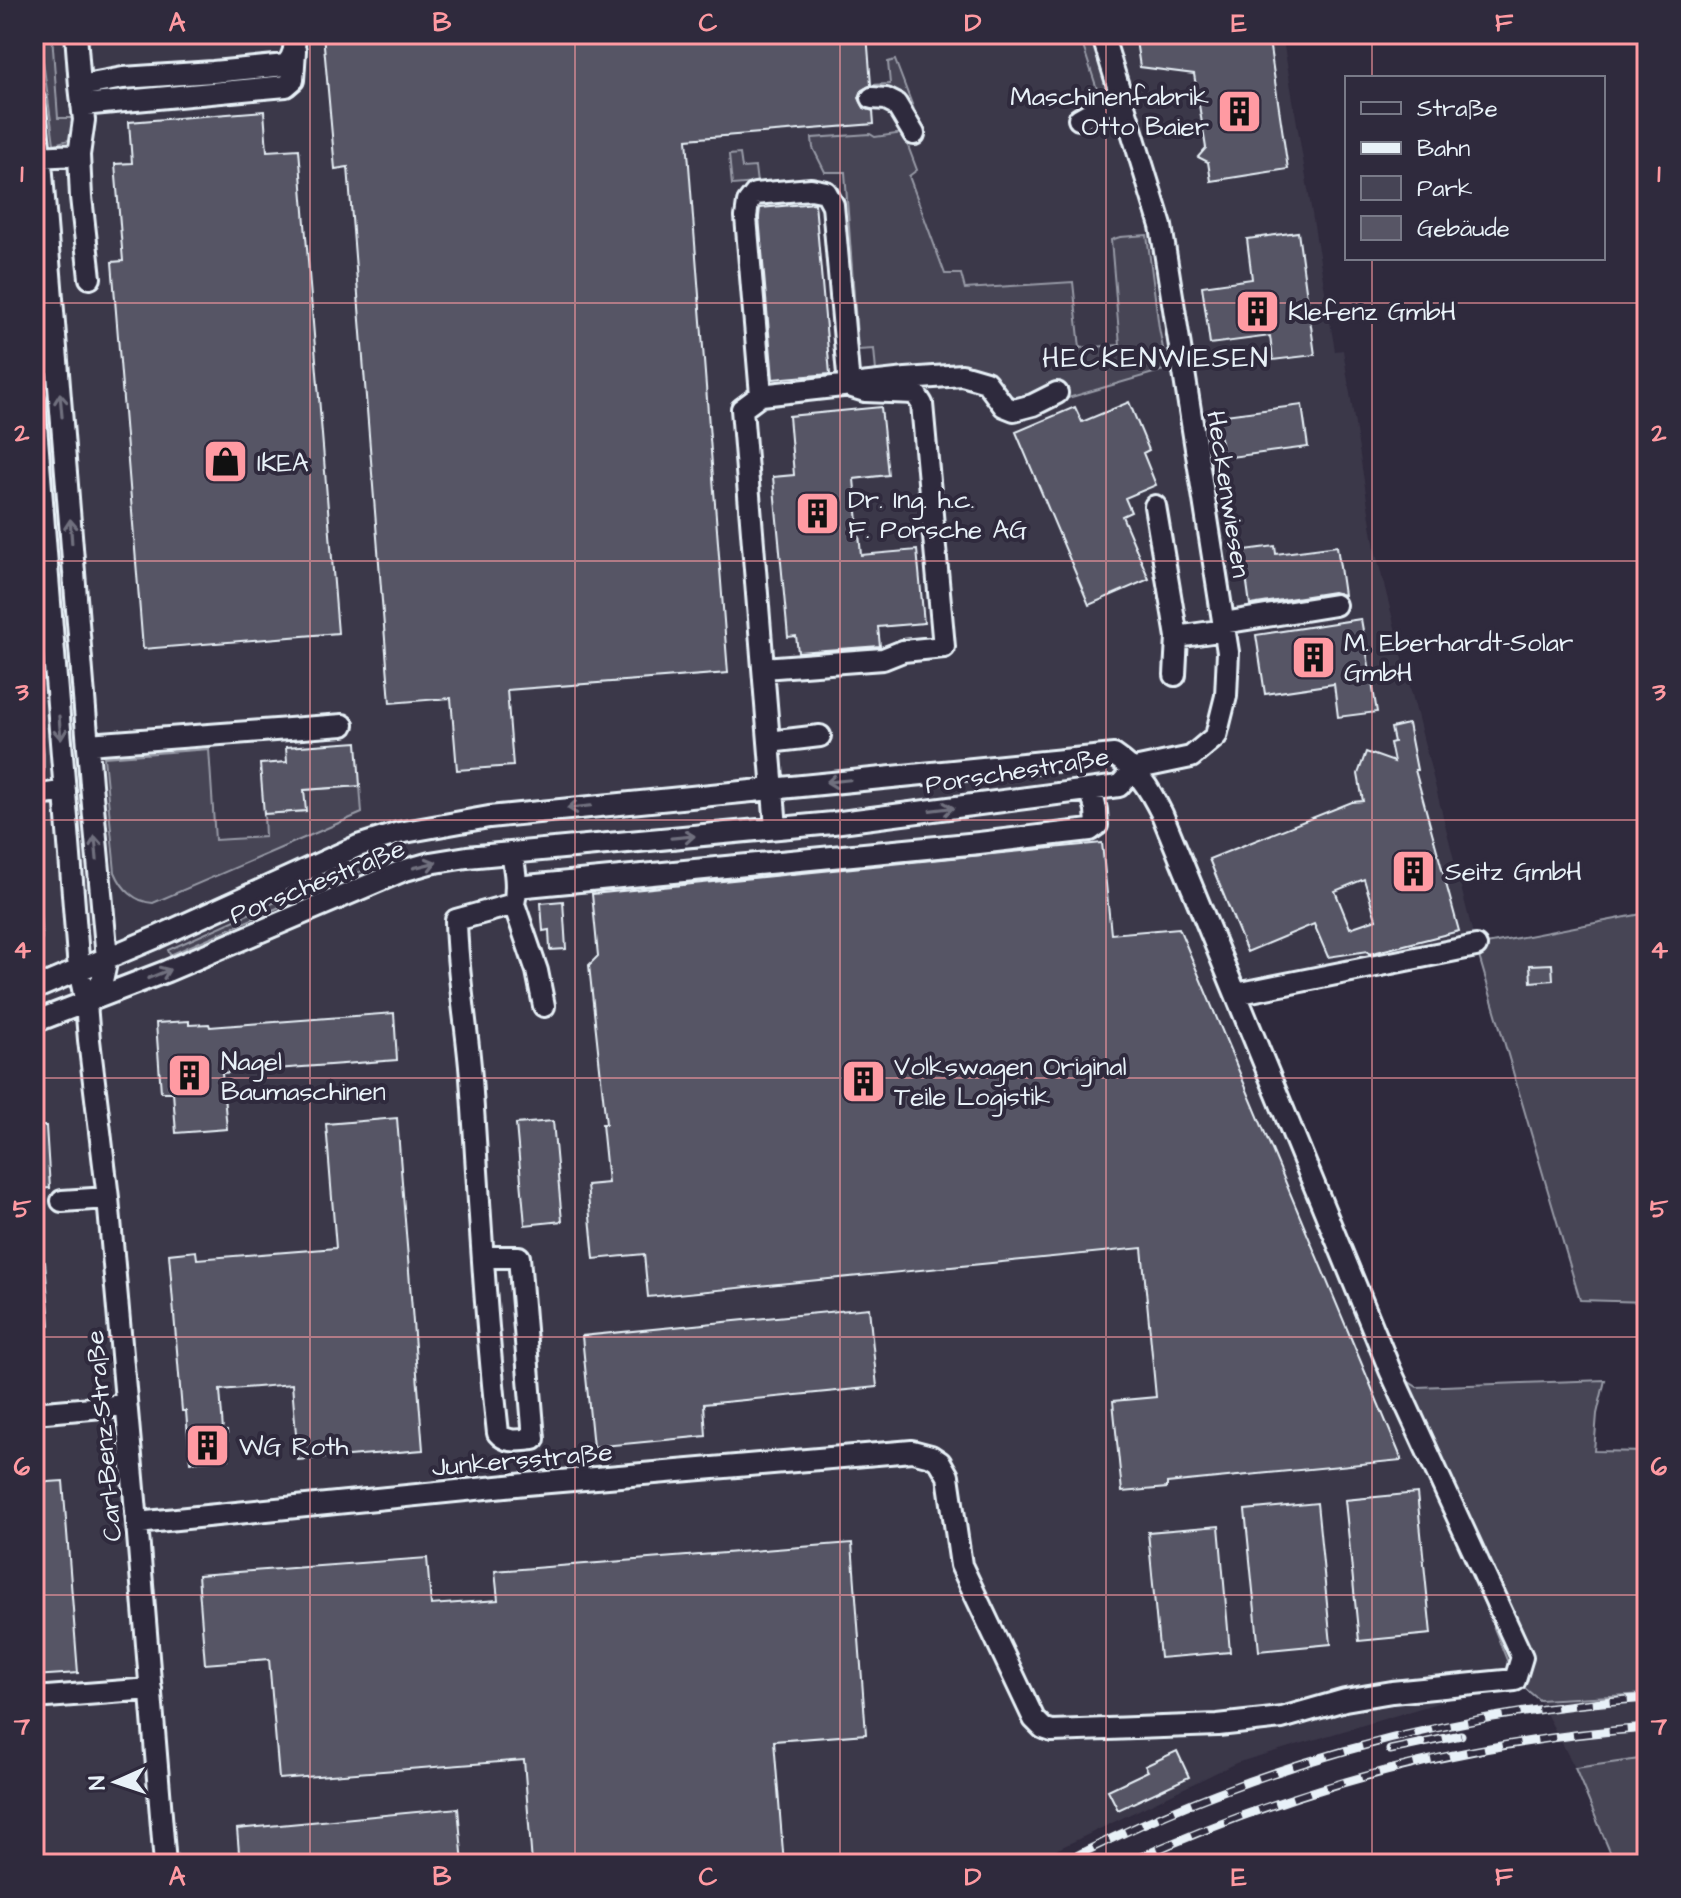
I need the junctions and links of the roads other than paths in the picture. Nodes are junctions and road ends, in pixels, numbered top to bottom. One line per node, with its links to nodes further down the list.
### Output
1 (76, 34): 4 (street)
2 (1102, 34): 6 (street, Heckenwiesen)
3 (295, 41): 4 (street)
4 (81, 96): 10 (street)
5 (872, 98): 9 (street)
6 (1122, 98): 8 (street); 23 (street, Heckenwiesen)
7 (34, 100): 11 (street)
8 (1079, 119)
9 (914, 134)
10 (79, 155): 11 (street); 12 (street)
11 (38, 157): 13 (street)
12 (90, 278)
13 (40, 284): 20 (street, one-way to 13)
14 (849, 386): 15 (street); 16 (street); 16 (street); 25 (street)
15 (1057, 393)
16 (761, 395): 25 (street)
17 (34, 400): 19 (street, Carl-Benz-Straße)
18 (1155, 506): 24 (street)
19 (40, 566): 20 (street); 21 (street, Carl-Benz-Straße)
20 (75, 579): 21 (street); 30 (street)
21 (42, 602): 34 (street, Carl-Benz-Straße, one-way to 34)
22 (1335, 605): 23 (street)
23 (1224, 627): 24 (street); 31 (street, Heckenwiesen)
24 (1177, 637): 26 (street)
25 (763, 668): 29 (street)
26 (1175, 675)
27 (343, 725): 30 (street)
28 (820, 736): 29 (street)
29 (769, 742): 32 (street)
30 (88, 744): 40 (street, one-way to 30)
31 (1134, 769): 32 (street, Porschestraße, one-way to 32); 33 (street, Porschestraße); 43 (street)
32 (773, 788): 36 (street); 40 (street, Porschestraße, one-way to 40)
33 (1091, 790): 36 (street, Porschestraße, one-way to 33); 38 (street)
34 (65, 791): 35 (street); 41 (street, Carl-Benz-Straße)
35 (34, 796)
36 (776, 828): 37 (street, Porschestraße, one-way to 36)
37 (512, 853): 38 (street); 44 (street, Porschestraße, one-way to 37)
38 (515, 895): 45 (street); 49 (street)
39 (1476, 946): 43 (street)
40 (107, 958): 41 (street, Porschestraße); 44 (street)
41 (79, 970): 42 (street, Porschestraße); 44 (street, Carl-Benz-Straße)
42 (34, 989)
43 (1236, 994): 52 (street, Junkersstraße)
44 (86, 1003): 46 (street, Porschestraße); 47 (street, Carl-Benz-Straße)
45 (544, 1006)
46 (34, 1022)
47 (108, 1198): 48 (street); 50 (street, Carl-Benz-Straße)
48 (62, 1201)
49 (484, 1257): 49 (street)
50 (126, 1405): 51 (street); 52 (street, Carl-Benz-Straße)
51 (34, 1413)
52 (137, 1523): 53 (street, Carl-Benz-Straße)
53 (151, 1689): 54 (street); 55 (street, Carl-Benz-Straße)
54 (34, 1698)
55 (165, 1864)

